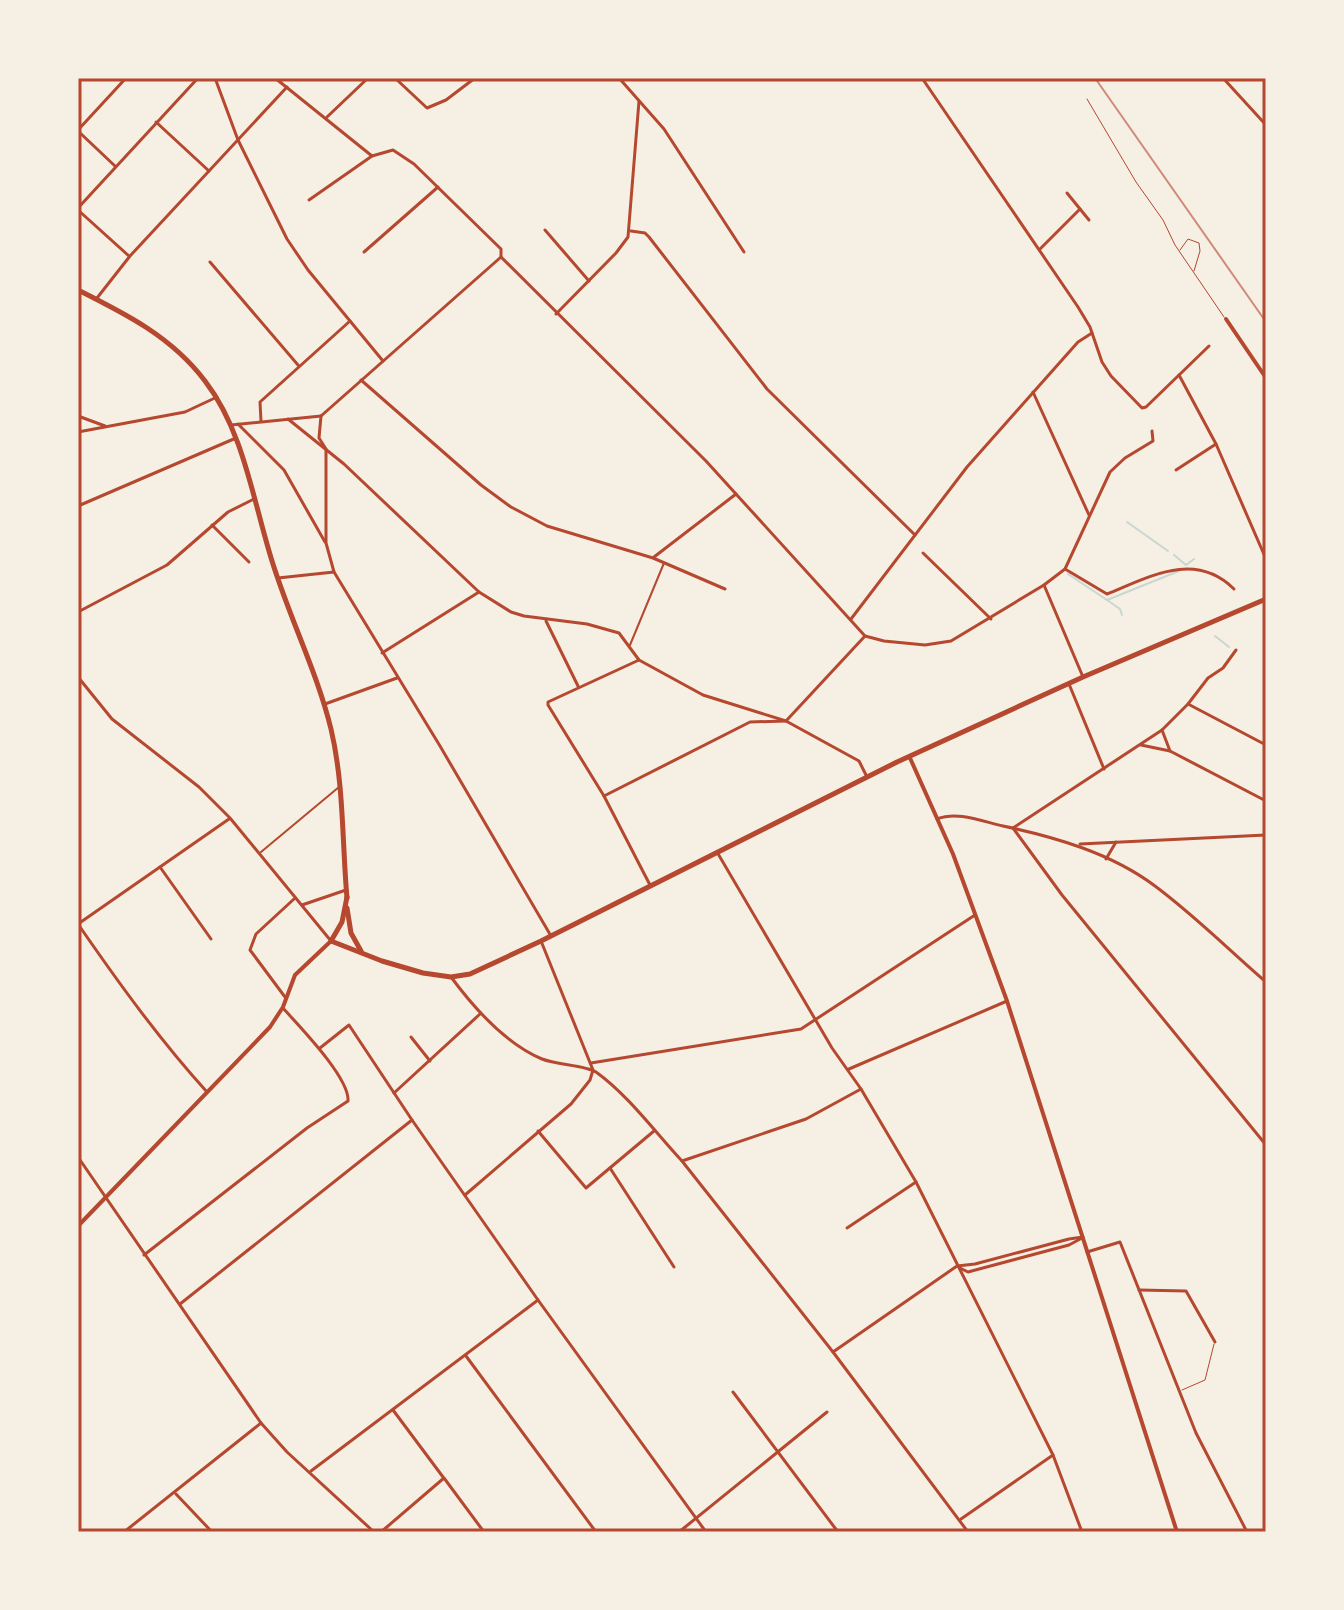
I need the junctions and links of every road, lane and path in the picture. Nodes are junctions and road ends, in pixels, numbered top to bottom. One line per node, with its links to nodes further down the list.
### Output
1 (125, 78): 17 (street)
2 (198, 78): 15 (street)
3 (215, 78): 18 (street)
4 (275, 78): 11 (street)
5 (368, 78): 14 (street)
6 (395, 78): 7 (street)
7 (475, 78)
8 (619, 78): 13 (street)
9 (922, 78): 30 (street)
10 (1223, 78): 16 (street)
11 (287, 87): 14 (street); 18 (street)
12 (1087, 99): 33 (lane)
13 (639, 101): 29 (street); 32 (street)
14 (326, 118): 19 (street)
15 (156, 122): 20 (street); 21 (street)
16 (1266, 125)
17 (78, 131): 20 (street)
18 (238, 140): 21 (street); 43 (street)
19 (372, 156): 22 (street); 24 (street)
20 (115, 166): 25 (street)
21 (209, 171): 34 (street)
22 (438, 187): 31 (street); 35 (street)
23 (1067, 193): 26 (street)
24 (309, 200)
25 (78, 209): 34 (street)
26 (1080, 209): 27 (street); 30 (street)
27 (1089, 220)
28 (545, 230): 38 (street)
29 (631, 231): 38 (street); 70 (street)
30 (1040, 249): 44 (street)
31 (364, 252)
32 (744, 252)
33 (1180, 252): 37 (lane); 37 (lane)
34 (130, 256): 40 (street)
35 (501, 257): 41 (street); 46 (street)
36 (210, 262): 47 (street)
37 (1194, 274): 42 (lane)
38 (589, 281): 41 (street)
39 (78, 290): 40 (main road)
40 (96, 299): 52 (main road)
41 (556, 314): 65 (street)
42 (1226, 319): 49 (street)
43 (350, 321): 46 (street); 47 (street)
44 (1092, 333): 48 (street); 51 (street)
45 (1209, 346): 48 (street)
46 (383, 361): 50 (street)
47 (299, 366): 56 (street)
48 (1179, 375): 62 (street)
49 (1266, 378)
50 (361, 380): 54 (street); 73 (street)
51 (1033, 392): 68 (street); 70 (street)
52 (217, 397): 57 (main road); 58 (street)
53 (78, 416): 58 (street)
54 (321, 416): 55 (street); 63 (street)
55 (288, 419): 56 (street); 63 (street)
56 (261, 421): 57 (street)
57 (235, 424): 61 (main road); 71 (street)
58 (105, 426): 60 (street)
59 (1152, 431): 68 (street)
60 (78, 432)
61 (236, 438): 66 (main road); 67 (street)
62 (1216, 444): 64 (street); 74 (street)
63 (326, 449): 71 (street); 83 (street)
64 (1176, 470)
65 (736, 494): 73 (street); 86 (street)
66 (254, 499): 69 (street); 79 (main road)
67 (78, 506)
68 (1089, 515): 77 (street)
69 (212, 525): 75 (street); 85 (street)
70 (915, 535): 86 (street)
71 (326, 543): 78 (street)
72 (923, 553): 87 (street)
73 (653, 558): 76 (street)
74 (1266, 559)
75 (249, 562)
76 (664, 562): 81 (street); 90 (street)
77 (1065, 569): 80 (street); 82 (street)
78 (334, 572): 79 (street); 92 (street)
79 (277, 578): 99 (main road)
80 (1044, 585): 87 (street); 95 (street)
81 (725, 589)
82 (1234, 589)
83 (479, 592): 88 (street); 92 (street)
84 (1265, 602): 95 (main road)
85 (78, 612)
86 (851, 619): 89 (street)
87 (991, 619): 89 (street)
88 (546, 620): 90 (street); 98 (street)
89 (865, 636): 101 (street)
90 (630, 645): 93 (street)
91 (1236, 650): 100 (street)
92 (382, 653): 96 (street)
93 (639, 660): 98 (street); 101 (street)
94 (78, 677): 112 (street)
95 (1083, 677): 97 (main road)
96 (397, 678): 99 (street); 129 (street)
97 (1068, 683): 106 (main road); 107 (street)
98 (578, 686): 110 (street)
99 (324, 704): 109 (main road)
100 (1188, 704): 102 (street); 104 (street)
101 (786, 721): 108 (street); 110 (street)
102 (1162, 730): 103 (street); 105 (street)
103 (1141, 745): 105 (street); 107 (street)
104 (1266, 745)
105 (1170, 751): 111 (street)
106 (910, 758): 108 (main road); 113 (street)
107 (1104, 769): 114 (street)
108 (867, 777): 118 (main road)
109 (340, 787): 119 (street); 123 (main road)
110 (604, 796): 122 (street)
111 (1266, 801)
112 (230, 818): 119 (street); 121 (street)
113 (937, 818): 114 (street); 126 (street)
114 (1013, 828): 117 (street); 153 (street)
115 (1266, 835): 116 (street)
116 (1116, 842): 117 (street); 120 (street)
117 (1076, 844): 120 (street)
118 (717, 852): 122 (main road); 140 (street)
119 (259, 853): 124 (street)
120 (1106, 859): 135 (street)
121 (160, 867): 127 (street); 130 (street)
122 (650, 885): 129 (main road)
123 (346, 894): 125 (street); 128 (main road); 131 (main road)
124 (294, 899): 125 (street); 136 (street)
125 (302, 905): 131 (street)
126 (975, 915): 137 (street); 140 (street)
127 (78, 924): 148 (street)
128 (351, 933): 131 (main road); 133 (main road)
129 (551, 936): 132 (main road)
130 (211, 939)
131 (333, 940): 133 (main road); 136 (street)
132 (541, 941): 134 (main road); 144 (street)
133 (362, 952): 134 (main road)
134 (451, 977): 139 (street)
135 (1266, 982)
136 (285, 997): 138 (street)
137 (1007, 1001): 145 (street); 162 (street)
138 (283, 1007): 142 (street); 148 (street)
139 (481, 1012): 143 (street); 146 (street)
140 (816, 1020): 144 (street); 145 (street)
141 (411, 1037): 143 (street)
142 (320, 1048): 149 (street); 164 (street)
143 (430, 1061): 149 (street)
144 (591, 1063): 146 (street)
145 (848, 1069): 147 (street)
146 (593, 1070): 151 (street); 152 (street)
147 (861, 1089): 155 (street); 157 (street)
148 (207, 1092): 159 (street)
149 (394, 1093): 150 (street)
150 (412, 1120): 158 (street); 169 (street)
151 (538, 1131): 156 (street); 158 (street)
152 (654, 1131): 155 (street); 156 (street)
153 (1266, 1145)
154 (78, 1157): 159 (street)
155 (682, 1161): 171 (street)
156 (610, 1168): 166 (street)
157 (916, 1182): 161 (street); 165 (street)
158 (465, 1195): 168 (street)
159 (105, 1197): 160 (street); 164 (street)
160 (78, 1226)
161 (847, 1228)
162 (1083, 1237): 163 (street); 165 (street)
163 (1087, 1252): 167 (street); 196 (street)
164 (144, 1255): 169 (street)
165 (957, 1266): 171 (street); 179 (street)
166 (674, 1267)
167 (1139, 1290): 170 (street); 173 (street)
168 (538, 1300): 172 (street); 183 (street)
169 (180, 1304): 177 (street)
170 (1215, 1342): 173 (lane)
171 (833, 1352): 184 (street)
172 (466, 1356): 175 (street); 190 (street)
173 (1179, 1391): 197 (street)
174 (733, 1392): 178 (street)
175 (393, 1410): 180 (street); 181 (street)
176 (827, 1412): 178 (street)
177 (261, 1423): 180 (street); 182 (street)
178 (778, 1452): 183 (street); 193 (street)
179 (1053, 1455): 184 (street); 195 (street)
180 (310, 1472): 187 (street)
181 (444, 1478): 188 (street); 189 (street)
182 (175, 1493): 185 (street); 186 (street)
183 (696, 1518): 191 (street); 192 (street)
184 (960, 1520): 194 (street)
185 (124, 1532)
186 (212, 1532)
187 (374, 1532)
188 (381, 1532)
189 (484, 1532)
190 (596, 1532)
191 (679, 1532)
192 (706, 1532)
193 (838, 1532)
194 (968, 1532)
195 (1082, 1532)
196 (1177, 1532)
197 (1247, 1532)

